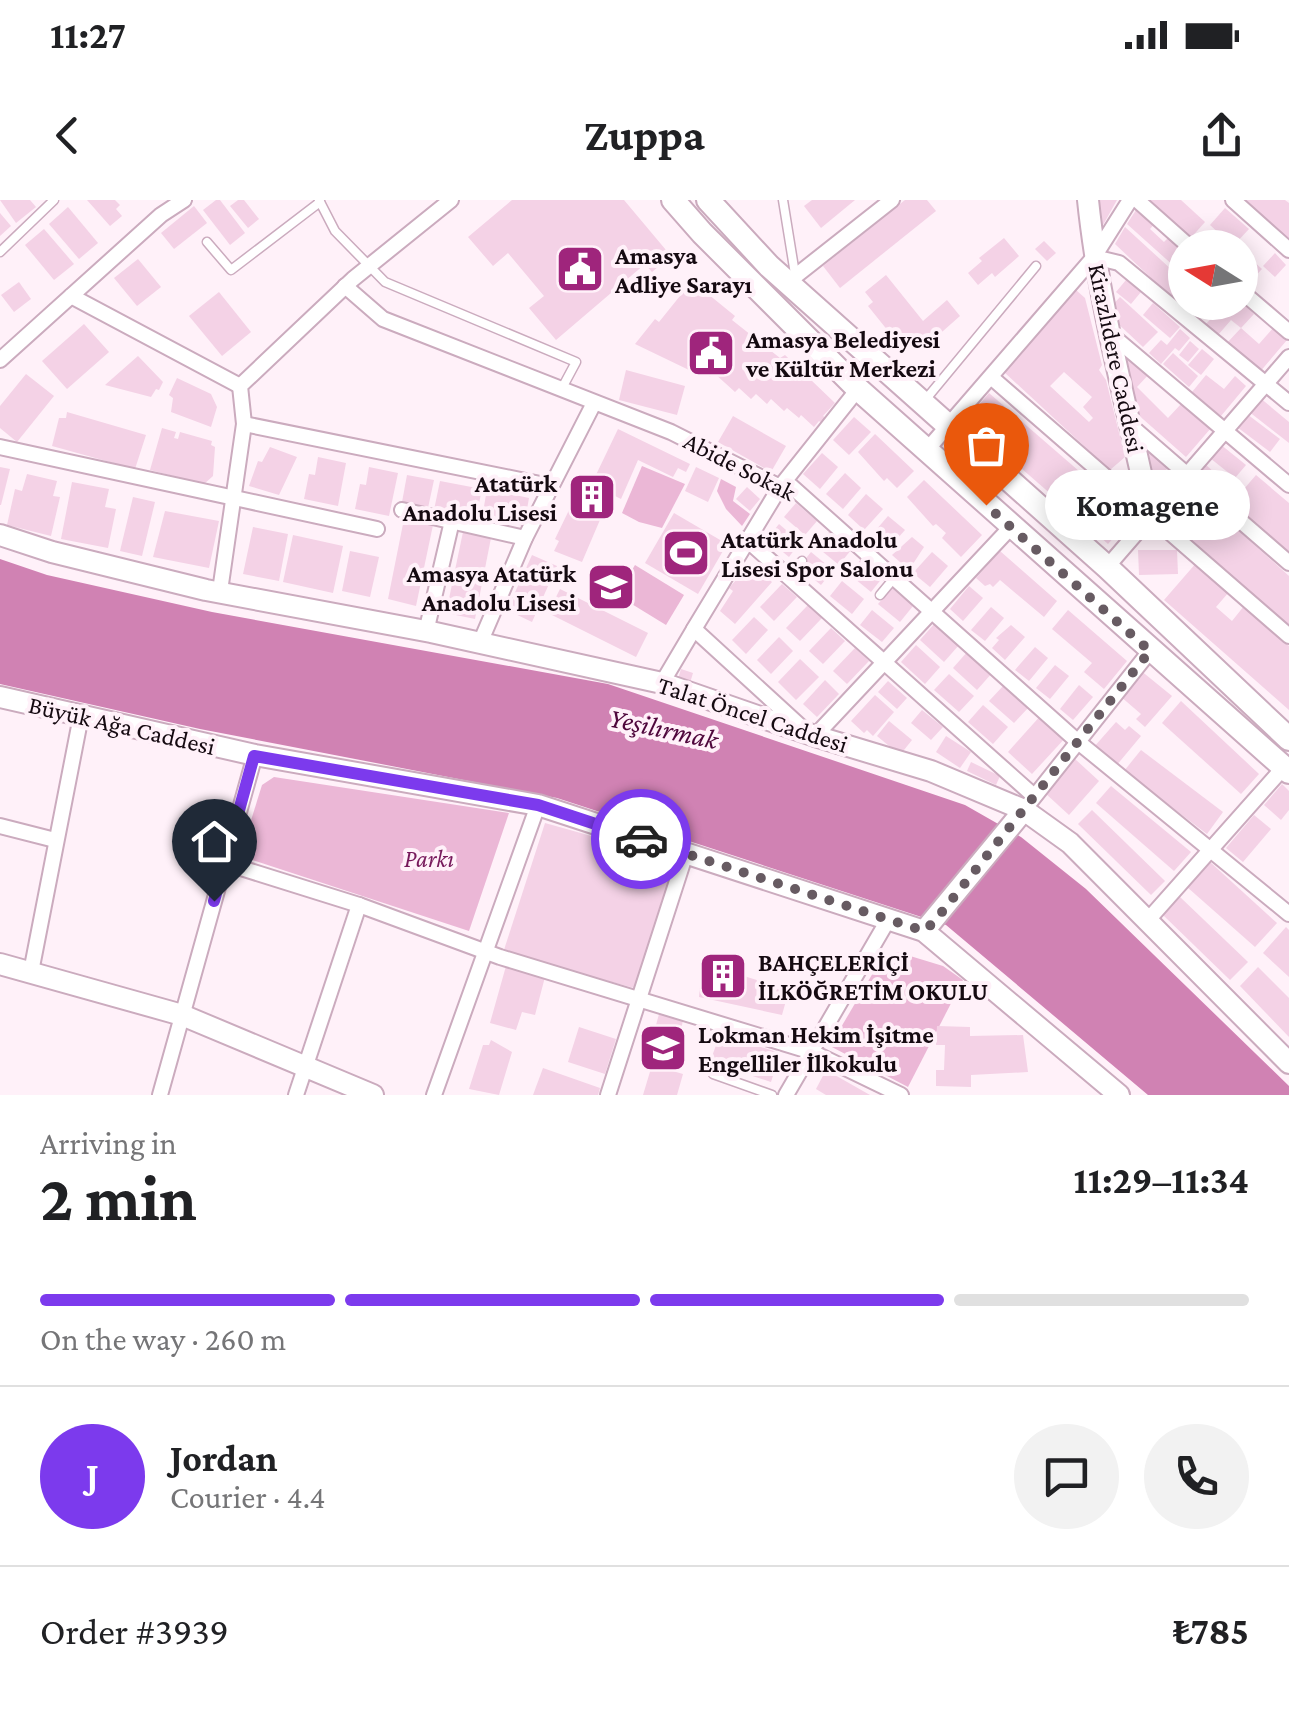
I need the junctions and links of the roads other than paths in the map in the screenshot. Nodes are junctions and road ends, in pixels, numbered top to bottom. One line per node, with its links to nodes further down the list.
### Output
1 (54, 200): 17 (lane)
2 (150, 200): 13 (street)
3 (184, 200): 13 (street)
4 (451, 200): 19 (street)
5 (672, 200): 32 (main road)
6 (708, 200): 21 (main road)
7 (783, 200): 21 (lane)
8 (892, 200): 21 (street)
9 (1088, 200): 18 (street, Kirazlıdere Caddesi)
10 (1134, 200): 14 (street); 18 (street)
11 (1233, 200): 16 (street)
12 (319, 201): 15 (lane); 19 (lane)
13 (161, 215): 23 (street)
14 (1170, 230)
15 (207, 242)
16 (1289, 250)
17 (0, 252)
18 (1094, 257): 25 (street, Kirazlıdere Caddesi); 29 (street); 30 (street)
19 (368, 266): 22 (street); 33 (lane)
20 (1036, 266): 34 (lane)
21 (792, 279): 34 (main road)
22 (345, 286): 31 (street); 33 (street, Abide Sokak)
23 (71, 296): 28 (street); 31 (street)
24 (1258, 305): 26 (street)
25 (1108, 331): 39 (street, Kirazlıdere Caddesi); 40 (street)
26 (1289, 332)
27 (1289, 357): 30 (street)
28 (0, 360)
29 (991, 377): 38 (street); 49 (street)
30 (1265, 385): 36 (street); 40 (street)
31 (240, 386): 37 (street)
32 (858, 388): 42 (main road); 46 (street)
33 (560, 390): 35 (street, Abide Sokak)
34 (923, 402): 38 (main road)
35 (594, 403): 45 (street); 46 (street, Abide Sokak)
36 (1289, 403)
37 (244, 424): 45 (street); 47 (street)
38 (949, 426): 42 (street); 58 (main road)
39 (1131, 426): 43 (street); 49 (street, Kirazlıdere Caddesi)
40 (1224, 432): 43 (street); 44 (street)
41 (0, 446): 47 (street)
42 (926, 451): 51 (main road)
43 (1188, 474): 49 (street); 57 (street)
44 (1289, 485)
45 (550, 486): 54 (street)
46 (780, 488): 55 (street); 60 (street, Abide Sokak)
47 (236, 500): 52 (street); 61 (street)
48 (402, 510): 50 (street)
49 (1150, 514): 58 (street); 66 (street)
50 (452, 521): 54 (street); 65 (street)
51 (1010, 526): 63 (street); 68 (main road)
52 (377, 529)
53 (0, 535): 61 (street, Talat Öncel Caddesi)
54 (524, 538): 67 (street)
55 (746, 539): 59 (street); 64 (street)
56 (802, 560): 59 (lane)
57 (1289, 563)
58 (1107, 567): 74 (main road)
59 (788, 577): 69 (street)
60 (896, 578): 62 (lane); 63 (street, Abide Sokak)
61 (220, 592): 65 (street, Talat Öncel Caddesi)
62 (880, 595)
63 (933, 610): 69 (street); 75 (street, Abide Sokak)
64 (694, 629): 70 (street); 73 (street)
65 (426, 632): 67 (street, Talat Öncel Caddesi)
66 (1289, 636)
67 (480, 643): 70 (street, Talat Öncel Caddesi)
68 (1150, 651): 75 (street); 77 (main road)
69 (884, 662): 73 (street); 79 (street)
70 (662, 683): 73 (street, Talat Öncel Caddesi)
71 (0, 697): 72 (street, Büyük Ağa Caddesi)
72 (81, 716): 76 (street, Büyük Ağa Caddesi); 81 (street)
73 (812, 736): 79 (street, Talat Öncel Caddesi)
74 (1289, 740)
75 (1077, 741): 79 (street); 82 (street, Abide Sokak)
76 (254, 756): 78 (street, Büyük Ağa Caddesi); 84 (street)
77 (1286, 770): 82 (street)
78 (538, 805): 83 (street, Büyük Ağa Caddesi); 90 (street)
79 (1024, 810): 88 (street, Talat Öncel Caddesi); 89 (street)
80 (0, 826): 81 (street)
81 (55, 840): 92 (street)
82 (1212, 848): 86 (street, Abide Sokak); 88 (street)
83 (686, 854): 87 (street, Büyük Ağa Caddesi); 93 (street)
84 (225, 863): 85 (street); 94 (street)
85 (359, 904): 90 (street); 97 (street)
86 (1289, 914)
87 (888, 920): 89 (street, Büyük Ağa Caddesi); 95 (street)
88 (1148, 920): 96 (street, Talat Öncel Caddesi)
89 (929, 927): 107 (street, Büyük Ağa Caddesi)
90 (487, 952): 93 (street); 102 (street)
91 (0, 964): 92 (street)
92 (30, 972): 94 (street)
93 (641, 999): 95 (street); 103 (street)
94 (182, 1014): 97 (street); 99 (street)
95 (812, 1052): 105 (street); 106 (street)
96 (1289, 1062)
97 (306, 1067): 100 (street); 101 (street)
98 (713, 1074): 104 (lane)
99 (160, 1095)
100 (296, 1095)
101 (373, 1095)
102 (434, 1095)
103 (608, 1095)
104 (772, 1095)
105 (786, 1095)
106 (901, 1095)
107 (1119, 1095)

